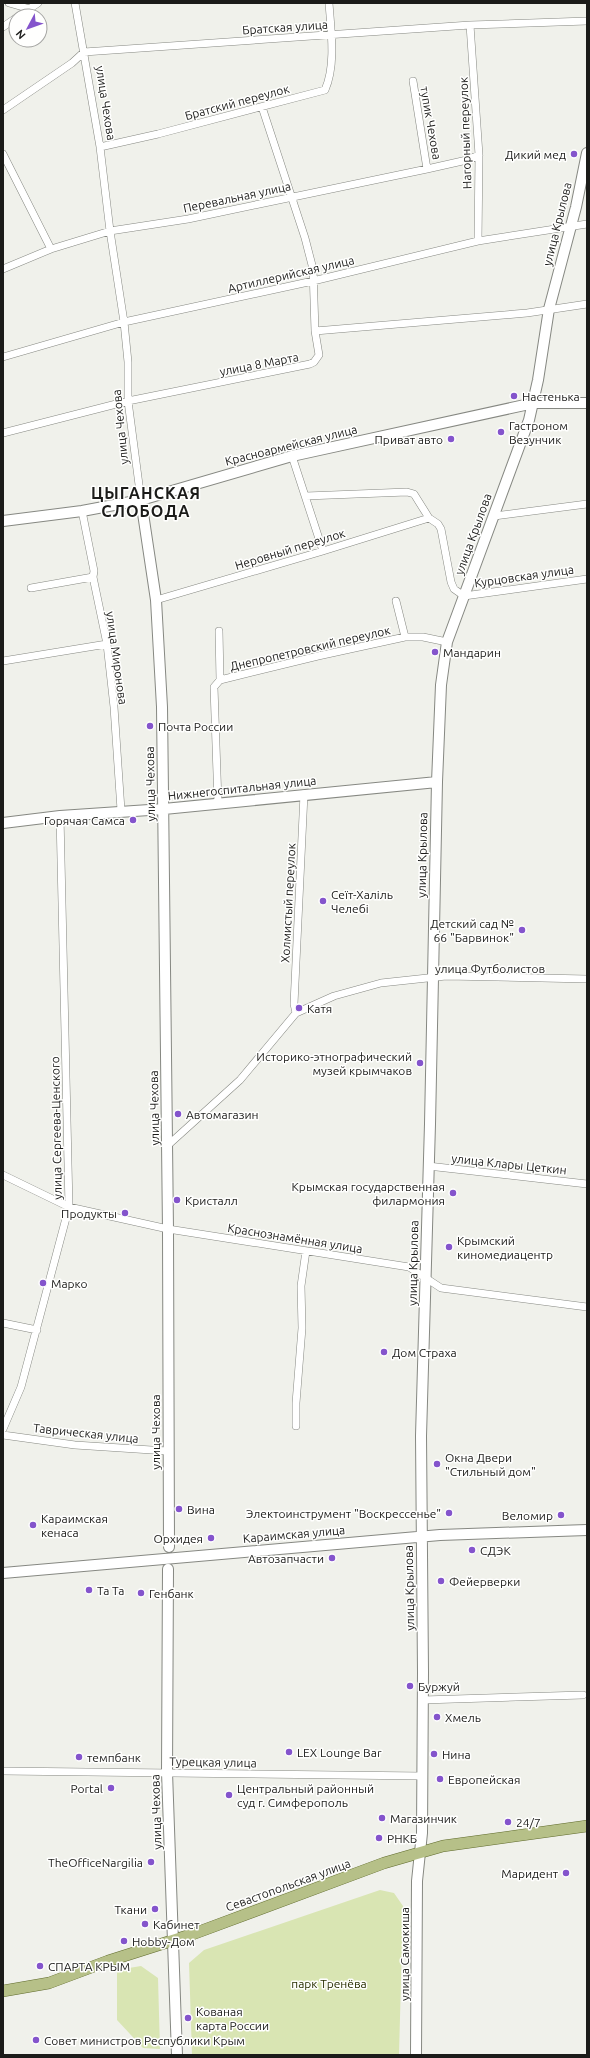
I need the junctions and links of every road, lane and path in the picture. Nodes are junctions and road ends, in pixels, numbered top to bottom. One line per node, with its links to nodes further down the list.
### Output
1 (9, 3): 4 (street)
2 (75, 3): 8 (street, улица Чехова)
3 (329, 3): 7 (street, Братский переулок)
4 (26, 8)
5 (587, 21): 6 (street, Братская улица)
6 (470, 25): 7 (street, Братская улица); 15 (street, Нагорный переулок)
7 (331, 35): 8 (street, Братская улица); 10 (street, Братский переулок)
8 (84, 52): 11 (street); 12 (street, улица Чехова)
9 (413, 81): 16 (street, тупик Чехова)
10 (262, 107): 12 (street, Братский переулок); 17 (street)
11 (3, 110)
12 (100, 147): 20 (street, улица Чехова)
13 (587, 153): 19 (main road, улица Крылова)
14 (3, 154): 22 (street)
15 (479, 155): 16 (street, Перевальная улица); 21 (street, Нагорный переулок)
16 (427, 169): 17 (street, Перевальная улица)
17 (291, 197): 20 (street, Перевальная улица); 24 (street)
18 (587, 224): 19 (street, Артиллерийская улица)
19 (571, 227): 21 (street, Артиллерийская улица); 26 (main road, улица Крылова)
20 (110, 232): 22 (street, Перевальная улица); 27 (street, улица Чехова)
21 (478, 241): 24 (street, Артиллерийская улица)
22 (51, 249): 23 (street, Перевальная улица)
23 (3, 269)
24 (313, 281): 27 (street, Артиллерийская улица); 28 (street)
25 (587, 304): 26 (street)
26 (549, 309): 28 (street); 31 (main road, улица Крылова)
27 (124, 322): 29 (street, Артиллерийская улица); 30 (street, улица Чехова)
28 (315, 332): 30 (street, улица 8 Марта)
29 (3, 358)
30 (128, 401): 33 (street, улица 8 Марта); 36 (street, улица Чехова)
31 (534, 403): 32 (main road, Красноармейская улица); 34 (main road, Красноармейская улица); 39 (main road, улица Крылова)
32 (587, 403)
33 (3, 434)
34 (292, 456): 35 (street); 36 (main road, Красноармейская улица)
35 (306, 496): 40 (street); 42 (street)
36 (141, 500): 38 (main road, Красноармейская улица); 47 (main road, улица Чехова)
37 (587, 504): 39 (street)
38 (82, 511): 41 (main road, Красноармейская улица); 43 (street, улица Миронова)
39 (494, 516): 46 (main road, улица Крылова)
40 (429, 518): 42 (street, Неровный переулок); 46 (street)
41 (3, 521)
42 (323, 551): 47 (street, Неровный переулок)
43 (93, 577): 45 (street); 52 (street, улица Миронова)
44 (587, 579): 46 (street, Курцовская улица)
45 (31, 588)
46 (464, 596): 51 (main road, улица Крылова)
47 (156, 600): 58 (main road, улица Чехова)
48 (396, 601): 50 (street, Днепропетровский переулок)
49 (219, 631): 54 (street, Днепропетровский переулок)
50 (405, 637): 51 (street, Днепропетровский переулок); 54 (street, Днепропетровский переулок)
51 (447, 642): 55 (main road, улица Крылова)
52 (107, 644): 53 (street); 59 (street, улица Миронова)
53 (3, 661)
54 (220, 680): 57 (street, Днепропетровский переулок)
55 (437, 782): 56 (main road, Нижнегоспитальная улица); 62 (main road, улица Крылова)
56 (304, 794): 57 (main road, Нижнегоспитальная улица); 64 (street, Холмистый переулок)
57 (218, 803): 58 (main road, Нижнегоспитальная улица)
58 (164, 809): 59 (main road, Нижнегоспитальная улица); 65 (main road, улица Чехова)
59 (121, 810): 60 (main road, Нижнегоспитальная улица)
60 (60, 816): 61 (main road, Нижнегоспитальная улица); 69 (street, улица Сергеева-Ценского)
61 (3, 823)
62 (432, 978): 63 (street, улица Футболистов); 64 (street, улица Футболистов); 66 (main road, улица Крылова)
63 (587, 979)
64 (296, 1013): 65 (street, улица Футболистов)
65 (167, 1146): 70 (main road, улица Чехова)
66 (428, 1166): 68 (street, улица Клары Цеткин); 72 (main road, улица Крылова)
67 (3, 1175): 69 (street, Краснознамённая улица)
68 (587, 1184)
69 (69, 1207): 70 (street, Краснознамённая улица); 75 (street, улица Сергеева-Ценского)
70 (168, 1229): 71 (street, Краснознамённая улица); 79 (main road, улица Чехова)
71 (306, 1251): 72 (street, Краснознамённая улица); 76 (street)
72 (426, 1278): 73 (street, Краснознамённая улица); 81 (main road, улица Крылова)
73 (587, 1307)
74 (3, 1323): 75 (street)
75 (37, 1330): 77 (street, улица Сергеева-Ценского)
76 (296, 1426)
77 (3, 1429)
78 (3, 1434): 79 (street, Таврическая улица)
79 (167, 1452): 82 (main road, улица Чехова)
80 (587, 1530): 81 (main road, Караимская улица)
81 (422, 1537): 84 (main road, Караимская улица); 86 (main road, улица Крылова)
82 (169, 1547)
83 (168, 1569): 88 (main road, улица Чехова)
84 (3, 1573)
85 (583, 1695): 86 (street)
86 (423, 1700): 89 (main road, улица Крылова)
87 (3, 1771): 88 (street, Турецкая улица)
88 (167, 1772): 89 (street, Турецкая улица); 92 (main road, улица Чехова)
89 (423, 1776): 91 (main road, улица Крылова)
90 (587, 1826): 91 (main road, Севастопольская улица)
91 (419, 1854): 92 (main road, Севастопольская улица); 95 (main road, улица Самокиша)
92 (172, 1941): 93 (main road, Севастопольская улица); 94 (main road, улица Чехова)
93 (6, 1991)
94 (177, 2055)
95 (416, 2055)

